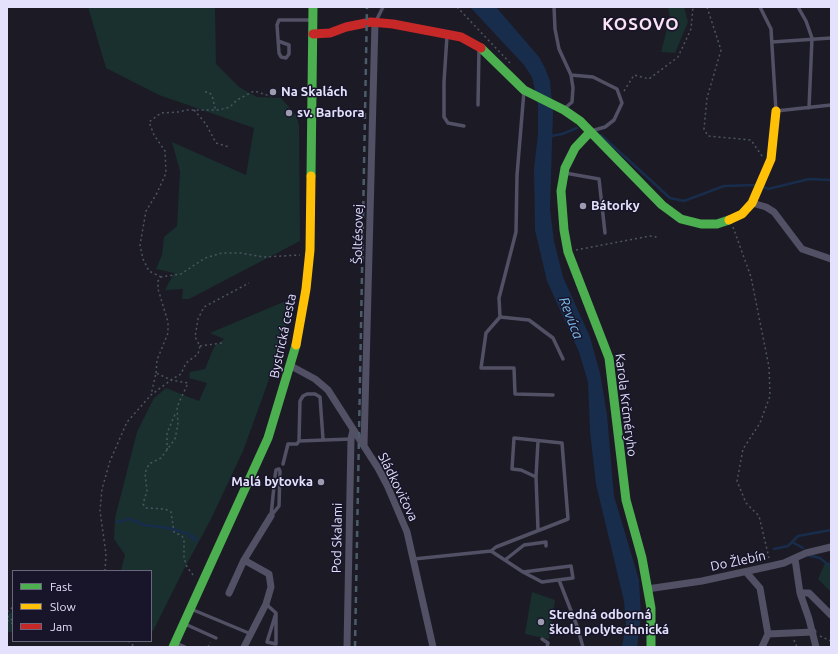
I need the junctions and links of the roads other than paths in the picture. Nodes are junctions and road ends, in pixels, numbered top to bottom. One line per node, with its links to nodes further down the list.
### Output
1 (313, 7): 6 (street, Bystrická cesta)
2 (383, 7): 7 (lane)
3 (554, 7): 15 (lane)
4 (760, 7): 13 (lane)
5 (798, 7): 10 (lane)
6 (313, 20): 9 (street, Bystrická cesta); 12 (lane)
7 (375, 22): 8 (street); 9 (street); 37 (street, Šoltésovej)
8 (447, 33): 14 (street); 22 (lane)
9 (313, 34): 30 (street, Bystrická cesta)
10 (812, 38): 11 (lane); 13 (lane); 19 (lane)
11 (831, 38)
12 (278, 41): 12 (lane)
13 (772, 42): 21 (lane)
14 (480, 47): 16 (street); 17 (lane)
15 (571, 75): 20 (lane); 23 (lane)
16 (524, 90): 20 (street); 28 (lane)
17 (478, 105)
18 (831, 105): 19 (lane)
19 (809, 108): 21 (lane)
20 (564, 110): 23 (street)
21 (776, 111): 25 (street)
22 (464, 126)
23 (590, 132): 24 (street, Karola Krčméryho); 25 (street)
24 (564, 173): 26 (lane); 52 (street, Karola Krčméryho)
25 (752, 204): 27 (street)
26 (605, 233)
27 (831, 259)
28 (500, 317): 29 (lane); 31 (lane)
29 (563, 359)
30 (291, 366): 32 (street, Sládkovičova); 56 (street, Bystrická cesta)
31 (553, 395)
32 (353, 430): 34 (street, Pod Skalami); 37 (street, Sládkovičova)
33 (323, 438): 34 (lane); 35 (lane); 35 (lane)
34 (351, 438): 68 (street, Pod Skalami)
35 (299, 441): 38 (lane)
36 (538, 441): 39 (lane); 39 (lane); 41 (lane)
37 (364, 446): 45 (street, Sládkovičova)
38 (283, 464)
39 (536, 477): 41 (lane)
40 (271, 516): 40 (lane); 47 (street)
41 (538, 530): 44 (lane)
42 (546, 546): 48 (lane)
43 (831, 547): 46 (street, Do Žlebín)
44 (491, 551): 45 (lane); 48 (lane)
45 (414, 559): 69 (street, Sládkovičova)
46 (795, 559): 50 (street, Do Žlebín); 54 (street)
47 (244, 560): 53 (street); 55 (street)
48 (505, 560): 49 (lane)
49 (523, 572): 51 (lane); 51 (lane)
50 (746, 572): 52 (street, Do Žlebín); 62 (street)
51 (559, 580): 71 (lane)
52 (647, 589): 72 (street, Karola Krčméryho)
53 (229, 593)
54 (800, 593): 58 (street); 60 (street)
55 (266, 604): 57 (lane); 61 (street)
56 (191, 609): 59 (street, Bystrická cesta); 61 (lane)
57 (276, 613): 57 (lane)
58 (831, 615)
59 (184, 623): 63 (lane); 65 (street, Bystrická cesta)
60 (813, 632): 62 (street); 74 (street)
61 (251, 634): 67 (street)
62 (768, 634): 73 (street)
63 (216, 638)
64 (542, 639): 70 (lane)
65 (174, 645): 66 (lane)
66 (185, 647)
67 (244, 647)
68 (347, 647)
69 (433, 647)
70 (547, 647)
71 (583, 647)
72 (651, 647)
73 (762, 647)
74 (816, 647)

